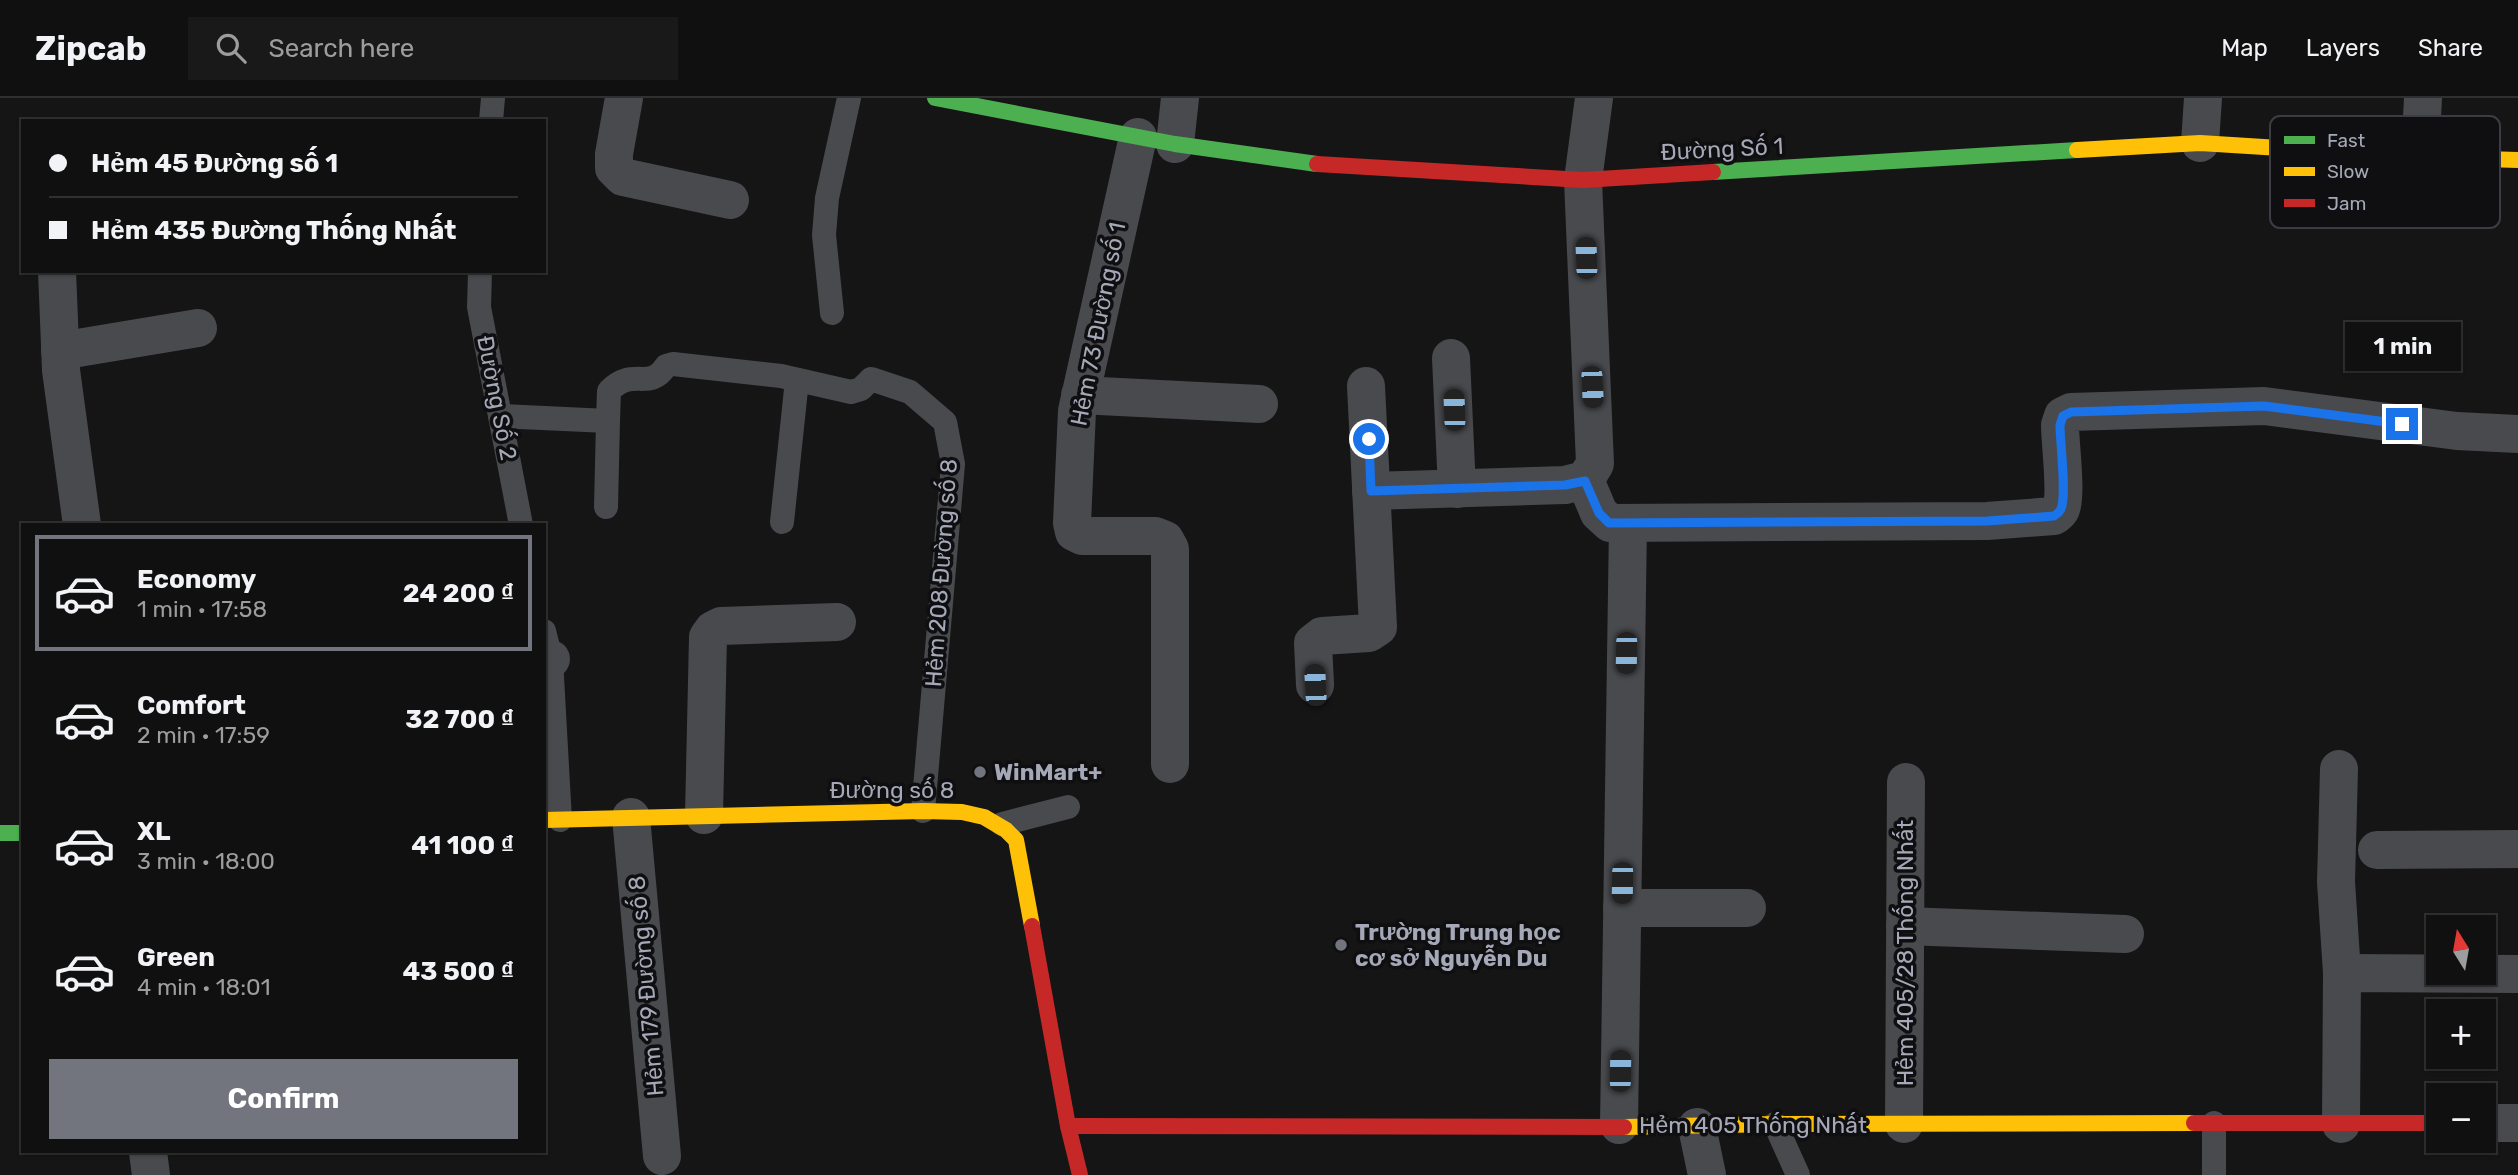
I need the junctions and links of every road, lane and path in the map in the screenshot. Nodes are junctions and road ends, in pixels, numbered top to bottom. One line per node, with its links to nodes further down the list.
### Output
1 (493, 98): 10 (lane)
2 (624, 98): 18 (street)
3 (849, 98): 21 (lane)
4 (934, 98): 11 (street, Đường Số 1)
5 (1180, 98): 13 (street)
6 (1594, 98): 17 (street)
7 (2203, 98): 12 (street)
8 (2423, 98): 9 (street)
9 (2422, 116)
10 (491, 119)
11 (1138, 137): 13 (street, Đường Số 1); 27 (street, Hẻm 73 Đường số 1)
12 (2200, 143): 14 (street, Đường Số 1); 17 (street, Đường Số 1)
13 (1175, 144): 17 (street, Đường Số 1)
14 (2270, 147)
15 (2500, 159): 16 (street, Đường Số 1)
16 (2518, 160)
17 (1583, 180): 32 (street)
18 (730, 200)
19 (57, 273): 23 (street)
20 (480, 273): 29 (lane, Đường Số 2)
21 (832, 313)
22 (198, 328): 23 (street)
23 (60, 351): 37 (street)
24 (1451, 358): 33 (street)
25 (797, 380): 30 (lane); 36 (lane); 47 (lane, Hẻm 208 Đường số 8)
26 (1366, 386): 34 (street)
27 (1080, 395): 28 (street); 43 (street, Hẻm 73 Đường số 1)
28 (1259, 404)
29 (500, 416): 30 (lane); 38 (lane, Đường Số 2)
30 (608, 421): 35 (lane)
31 (2518, 433): 39 (street)
32 (1585, 481): 33 (street); 39 (street)
33 (1457, 489): 34 (street)
34 (1371, 491): 42 (street)
35 (606, 507)
36 (782, 522)
37 (82, 523)
38 (521, 523)
39 (1628, 524): 56 (street)
40 (837, 622): 48 (street)
41 (546, 649): 50 (lane)
42 (1315, 685)
43 (1170, 764)
44 (2339, 769): 60 (street)
45 (1906, 782): 58 (street, Hẻm 405/28 Thống Nhất)
46 (1068, 807): 51 (lane)
47 (923, 811): 48 (street, Đường số 8); 51 (street, Đường số 8)
48 (704, 816): 49 (street, Đường số 8)
49 (631, 817): 50 (street, Đường số 8); 73 (street, Hẻm 179 Đường số 8)
50 (552, 820)
51 (1002, 824): 70 (street)
52 (21, 833): 53 (street)
53 (0, 834)
54 (2518, 849): 55 (street)
55 (2377, 850)
56 (1622, 908): 57 (street); 69 (street)
57 (1747, 908)
58 (1906, 926): 59 (street); 66 (street, Hẻm 405/28 Thống Nhất)
59 (2124, 934)
60 (2342, 973): 61 (street); 67 (street)
61 (2518, 974)
62 (2214, 1123): 66 (street, Hẻm 405 Thống Nhất); 67 (street, Hẻm 405 Thống Nhất); 78 (lane)
63 (2496, 1123): 64 (street)
64 (2518, 1123)
65 (1775, 1124): 66 (street, Hẻm 405 Thống Nhất); 71 (street, Hẻm 405 Thống Nhất); 77 (lane)
66 (1904, 1124)
67 (2341, 1124): 68 (street, Hẻm 405 Thống Nhất)
68 (2426, 1124)
69 (1619, 1125): 70 (street, Hẻm 405 Thống Nhất); 71 (street, Hẻm 405 Thống Nhất)
70 (1068, 1126): 75 (street)
71 (1697, 1127): 76 (street)
72 (148, 1153): 74 (street)
73 (662, 1156)
74 (151, 1175)
75 (1080, 1175)
76 (1707, 1175)
77 (1798, 1175)
78 (2214, 1175)

